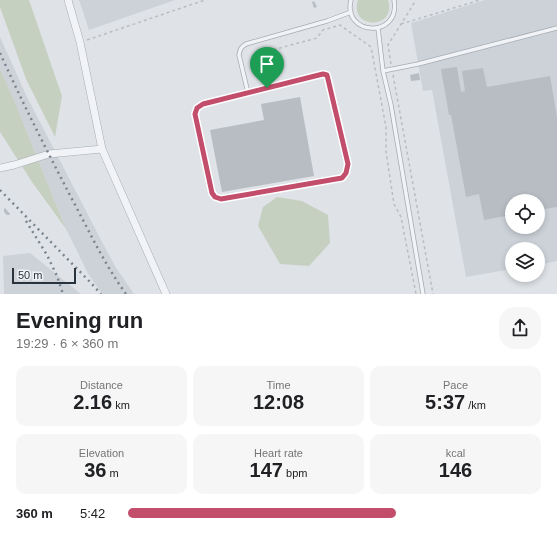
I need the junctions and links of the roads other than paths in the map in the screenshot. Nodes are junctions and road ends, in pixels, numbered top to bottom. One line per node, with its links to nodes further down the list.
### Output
1 (68, 0): 9 (street)
2 (351, 0): 4 (lane)
3 (394, 0): 5 (lane)
4 (351, 12): 5 (lane); 8 (lane)
5 (378, 28): 7 (lane)
6 (557, 28): 7 (lane)
7 (383, 71): 12 (lane)
8 (248, 93): 8 (lane)
9 (102, 149): 10 (street); 11 (street)
10 (0, 168)
11 (166, 294)
12 (423, 294)

